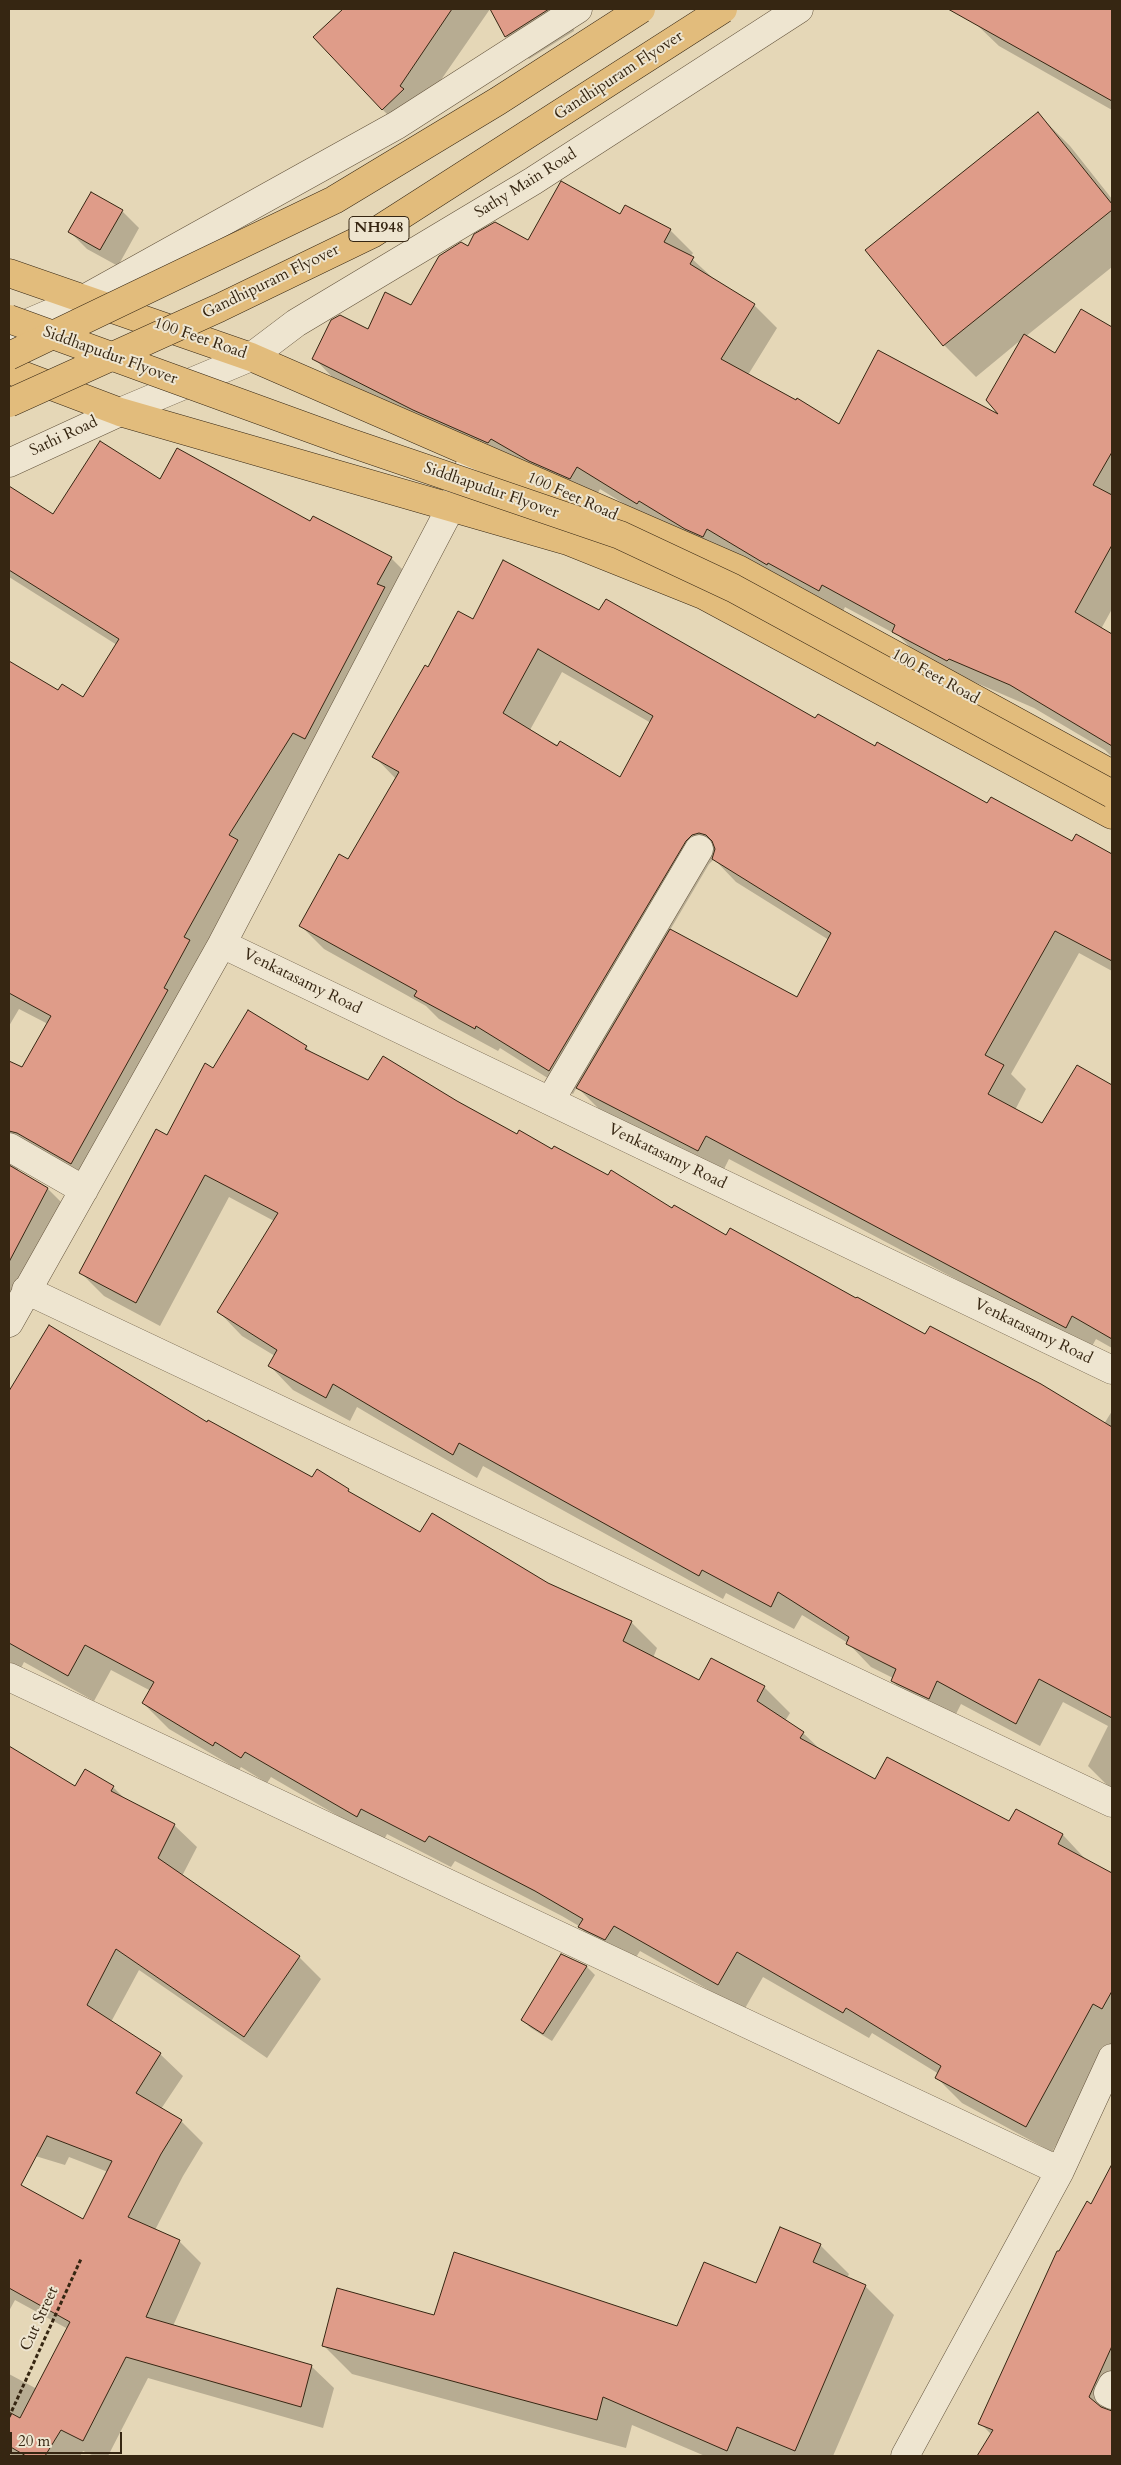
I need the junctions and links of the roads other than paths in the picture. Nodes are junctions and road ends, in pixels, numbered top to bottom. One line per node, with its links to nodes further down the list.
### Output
1 (578, 9): 6 (street)
2 (641, 9): 9 (main road, NH948, bridge)
3 (723, 9): 12 (main road, Gandhipuram Flyover / NH948, bridge)
4 (799, 9): 10 (street, Sathy Main Road)
5 (9, 273): 6 (main road, 100 Feet Road)
6 (84, 299): 8 (street); 10 (main road, 100 Feet Road)
7 (9, 320): 18 (main road, Siddhapudur Flyover, bridge)
8 (9, 331)
9 (9, 356)
10 (251, 357): 13 (street, Sathy Main Road); 14 (main road, 100 Feet Road)
11 (9, 370): 13 (main road)
12 (9, 403)
13 (120, 412): 15 (street, Sathi Road); 16 (main road)
14 (475, 455): 16 (street); 17 (main road, 100 Feet Road)
15 (9, 463)
16 (451, 507): 19 (main road); 21 (street)
17 (1112, 774)
18 (1112, 794)
19 (1112, 815)
20 (699, 849): 22 (street)
21 (222, 944): 22 (street, Venkatasamy Road); 24 (street)
22 (550, 1101): 27 (street, Venkatasamy Road)
23 (9, 1147): 24 (street)
24 (84, 1190): 25 (street)
25 (26, 1290): 26 (street); 29 (street)
26 (9, 1323)
27 (1112, 1370)
28 (9, 1677): 31 (street)
29 (1112, 1803)
30 (1112, 2058): 31 (street)
31 (1060, 2171): 34 (street)
32 (1112, 2385): 33 (street)
33 (1112, 2395)
34 (905, 2456)

